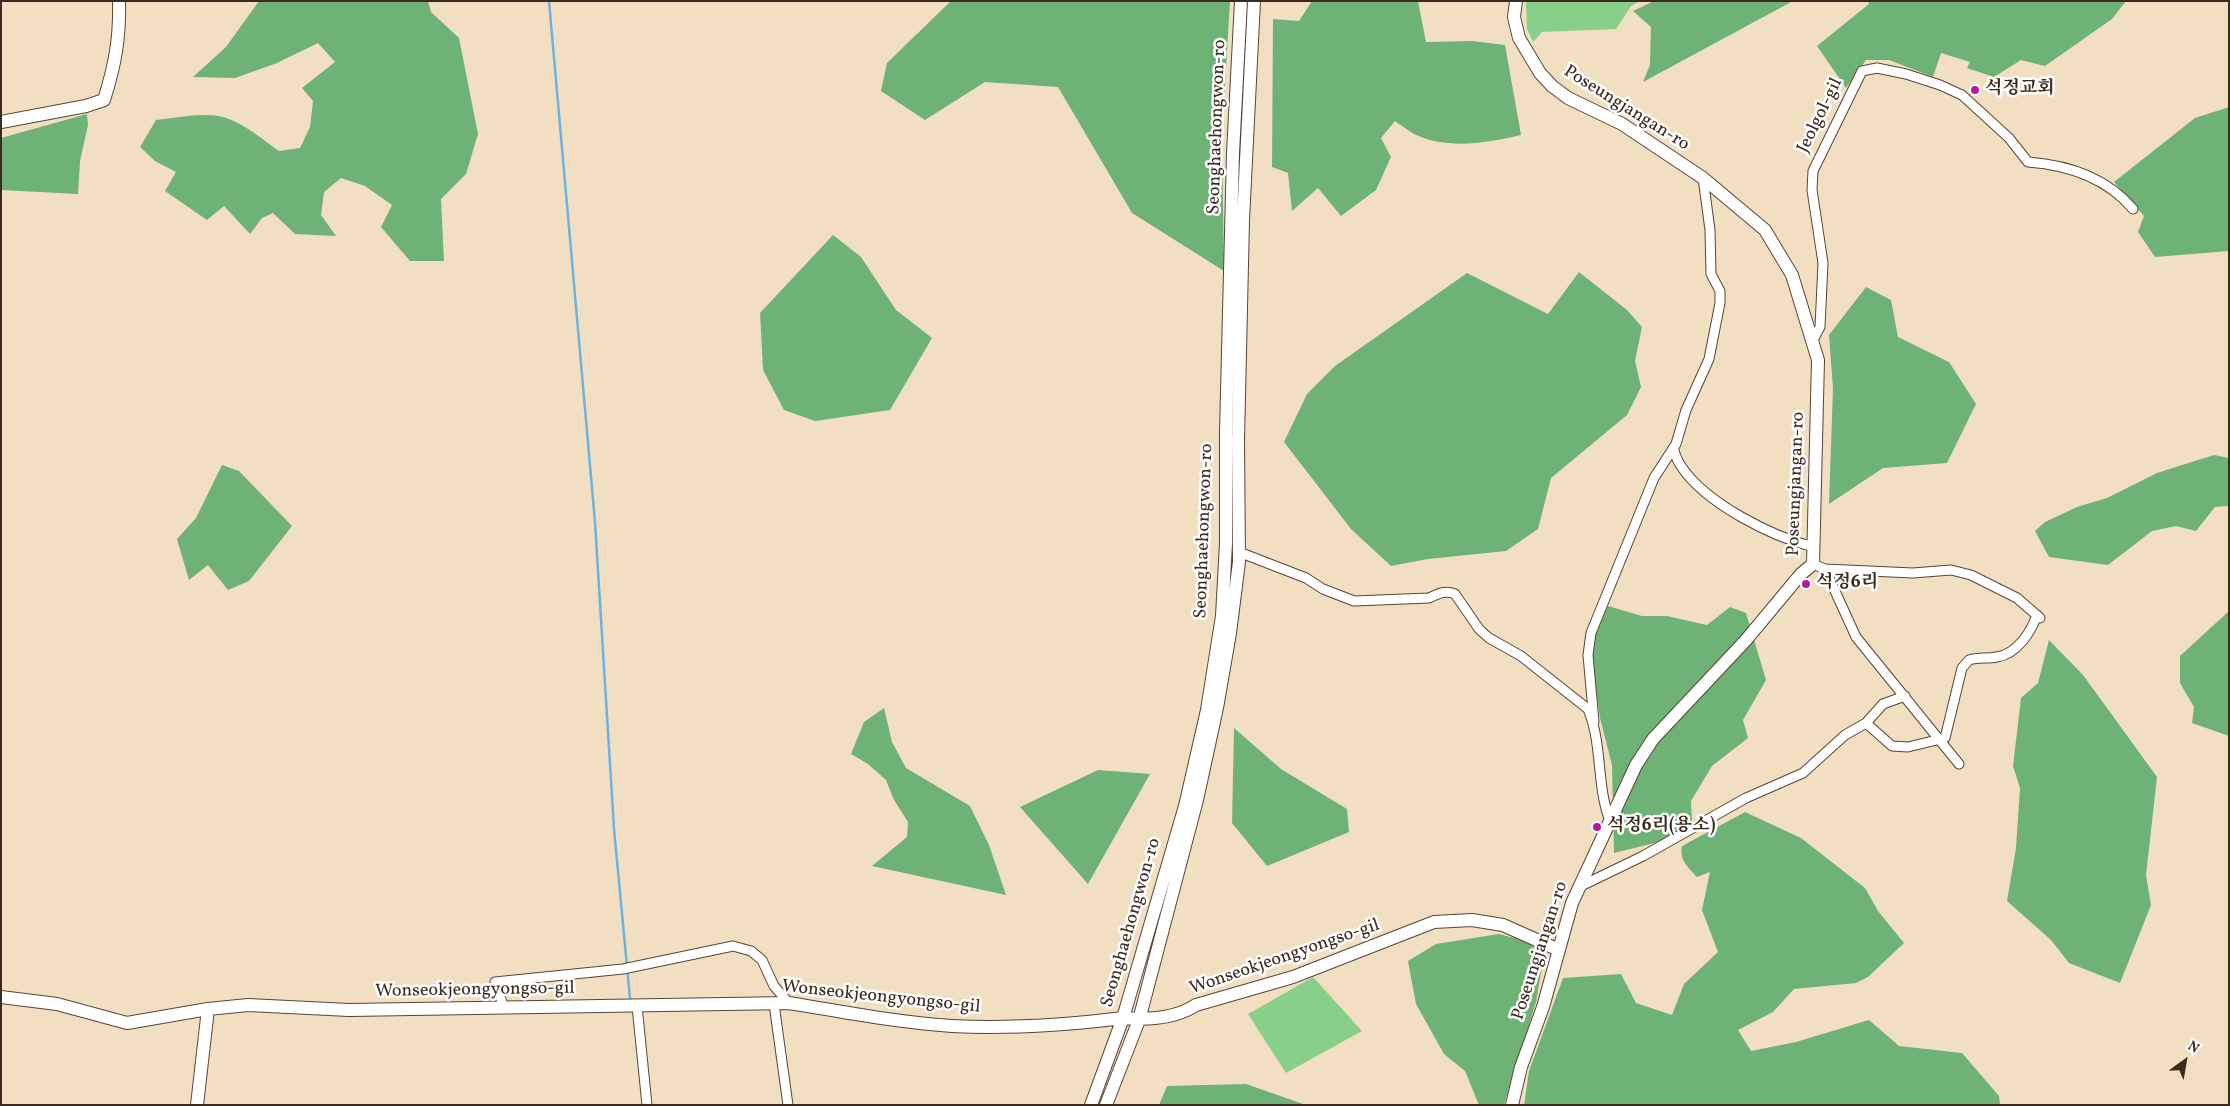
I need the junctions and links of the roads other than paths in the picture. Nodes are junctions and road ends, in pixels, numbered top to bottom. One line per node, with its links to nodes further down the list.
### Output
1 (119, 1): 5 (street)
2 (1240, 1): 27 (street, Seonghaehongwon-ro)
3 (1254, 1): 28 (street, Seonghaehongwon-ro)
4 (1516, 1): 6 (street, Poseungjangan-ro)
5 (1, 122)
6 (1703, 178): 8 (street, Poseungjangan-ro); 9 (street)
7 (2133, 210): 8 (street, Jeolgol-gil)
8 (1812, 342): 10 (street, Poseungjangan-ro)
9 (1673, 448): 10 (street); 14 (street)
10 (1814, 547): 12 (street, Poseungjangan-ro)
11 (1244, 554): 14 (street)
12 (1819, 567): 13 (street); 16 (street); 18 (street, Poseungjangan-ro)
13 (1905, 696): 15 (street); 16 (street)
14 (1594, 722): 18 (street)
15 (1866, 723): 16 (street); 19 (street)
16 (1940, 740): 17 (street)
17 (1959, 764)
18 (1610, 821): 19 (street, Poseungjangan-ro)
19 (1578, 887): 20 (street, Poseungjangan-ro)
20 (1558, 950): 28 (street, Wonseokjeongyongso-gil); 34 (street, Poseungjangan-ro)
21 (1, 997): 25 (street, Wonseokjeongyongso-gil)
22 (789, 1003): 23 (street, Wonseokjeongyongso-gil); 26 (street); 27 (street, Wonseokjeongyongso-gil)
23 (774, 1004): 24 (street, Wonseokjeongyongso-gil); 31 (street)
24 (637, 1006): 26 (street, Wonseokjeongyongso-gil); 30 (street)
25 (208, 1008): 26 (street, Wonseokjeongyongso-gil); 29 (street)
26 (504, 1008)
27 (1123, 1018): 28 (street, Wonseokjeongyongso-gil); 32 (street, Seonghaehongwon-ro)
28 (1139, 1020): 33 (street, Seonghaehongwon-ro)
29 (197, 1105)
30 (647, 1105)
31 (788, 1105)
32 (1091, 1105)
33 (1106, 1105)
34 (1512, 1105)

